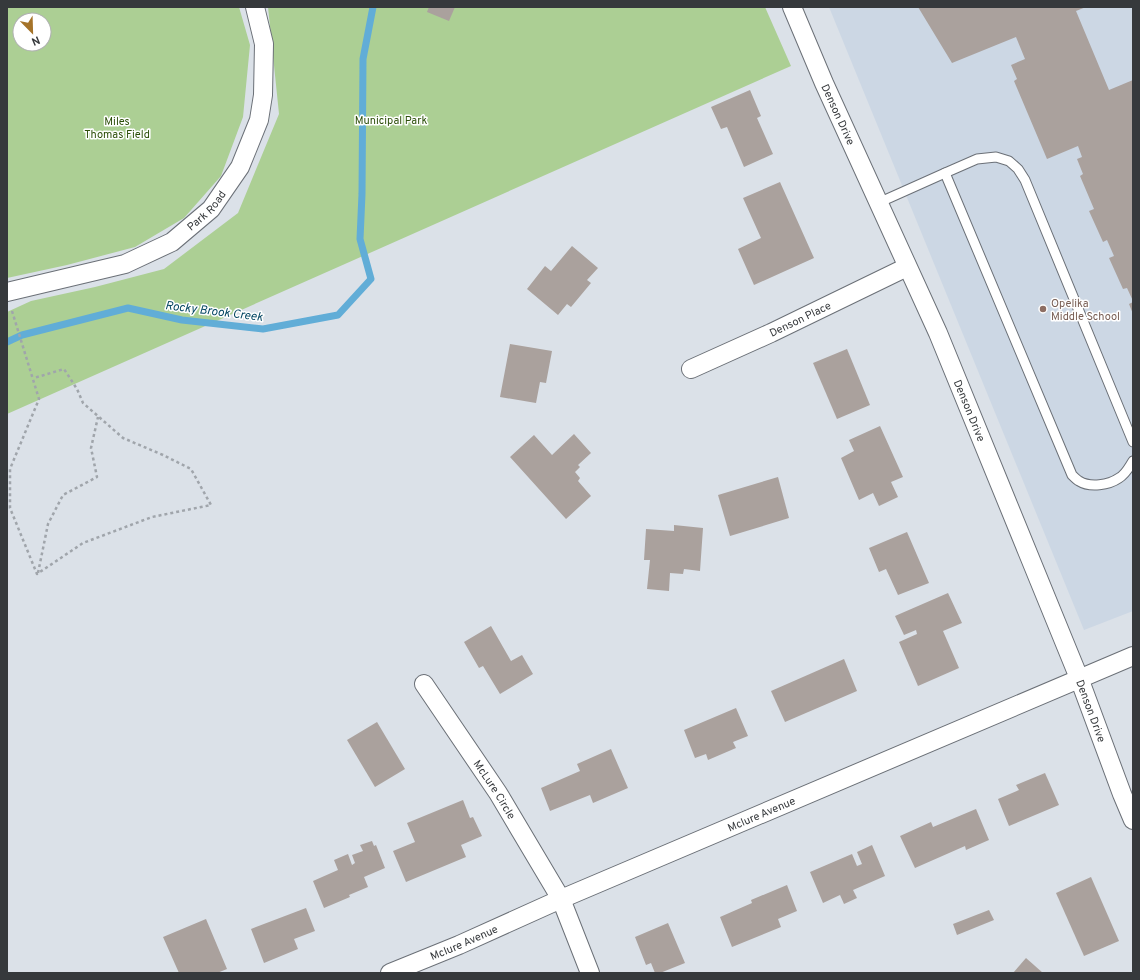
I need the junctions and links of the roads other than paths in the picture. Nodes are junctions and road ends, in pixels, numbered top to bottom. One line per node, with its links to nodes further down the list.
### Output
1 (255, 7): 6 (street, Park Road)
2 (792, 7): 4 (street, Denson Drive)
3 (946, 173): 4 (lane); 8 (lane); 9 (lane)
4 (878, 203): 5 (street, Denson Drive)
5 (907, 267): 7 (street, Denson Place); 11 (street, Denson Drive)
6 (7, 292)
7 (691, 368)
8 (1133, 442)
9 (1133, 461)
10 (1133, 656): 11 (street, Mclure Avenue)
11 (1079, 678): 13 (street, Denson Drive); 14 (street, Mclure Avenue)
12 (424, 684): 14 (street, McLure Circle)
13 (1133, 820)
14 (561, 899): 15 (street, Mclure Avenue); 16 (street, McLure Circle)
15 (390, 973)
16 (590, 973)

